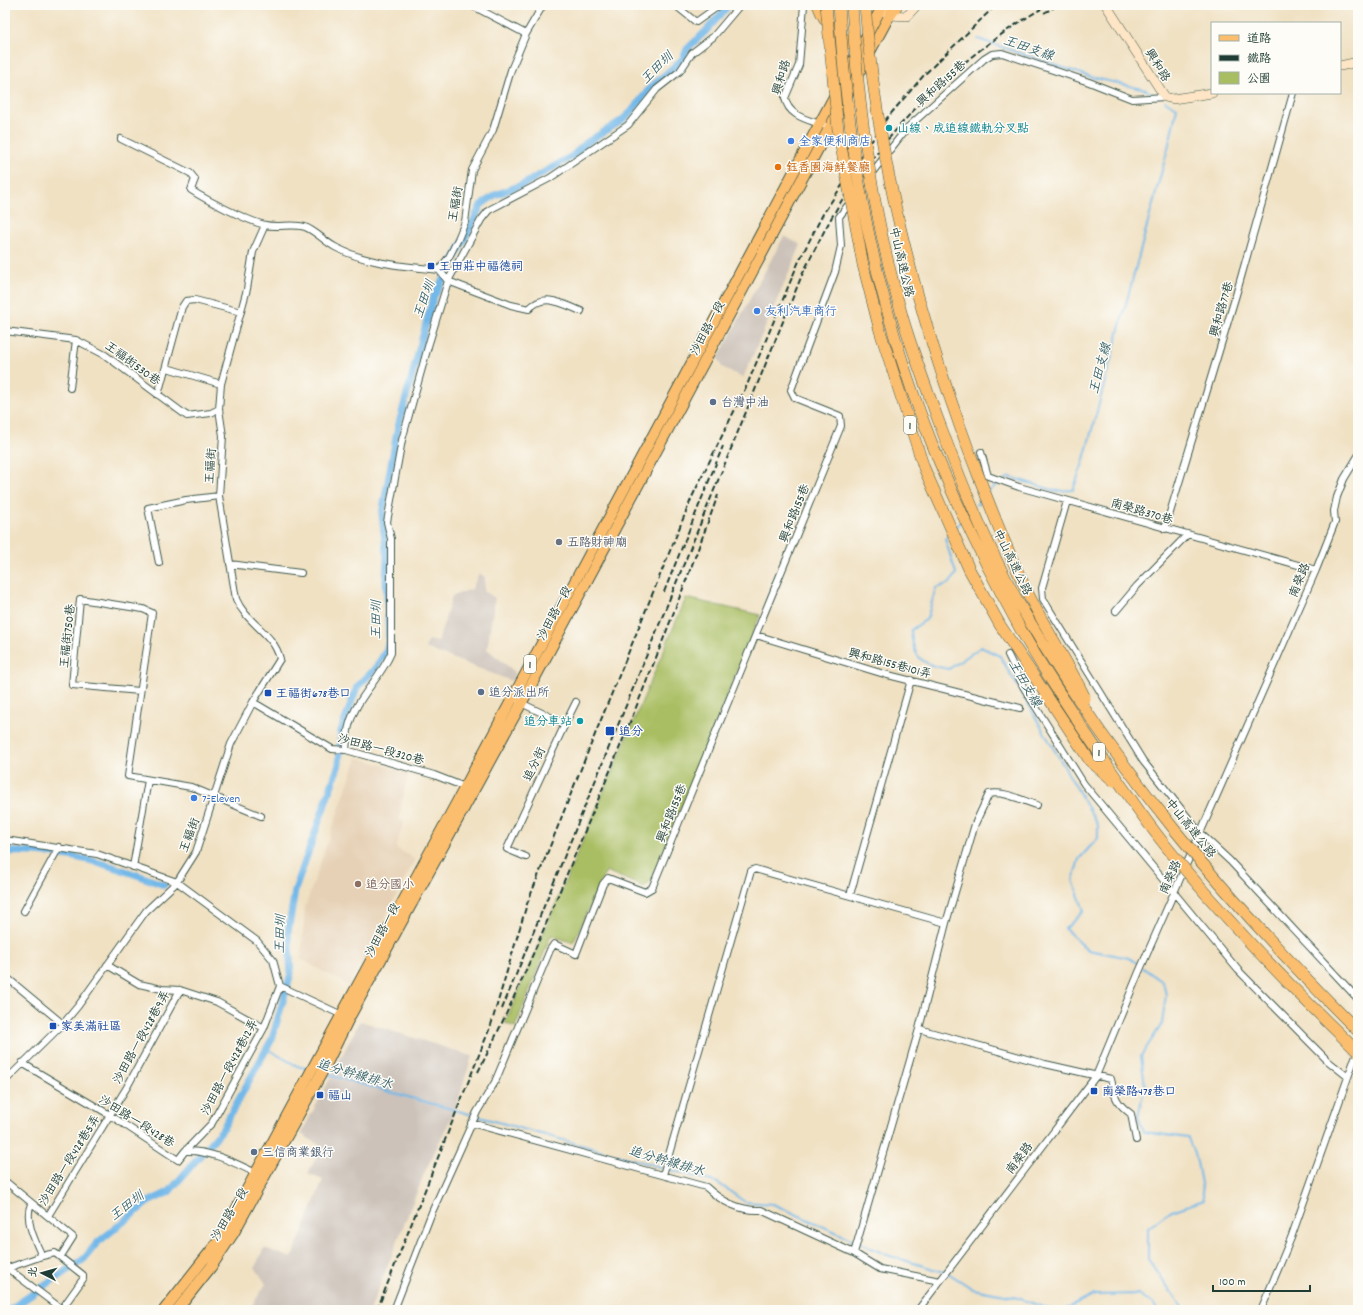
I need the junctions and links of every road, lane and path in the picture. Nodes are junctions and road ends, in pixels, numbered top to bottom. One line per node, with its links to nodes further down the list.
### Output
1 (471, 5): 18 (street)
2 (543, 5): 18 (street, 王福街)
3 (676, 5): 4 (street)
4 (720, 5)
5 (740, 5): 30 (street)
6 (804, 5): 25 (street, 興和路)
7 (812, 5): 17 (street)
8 (818, 5): 17 (highway)
9 (826, 5): 65 (highway, 中山高速公路 / 1, bridge)
10 (839, 5): 65 (highway, 中山高速公路 / 1, bridge)
11 (852, 5): 60 (highway, 中山高速公路 / 1, bridge)
12 (866, 5): 60 (highway, bridge)
13 (896, 5): 16 (highway)
14 (917, 5): 16 (street)
15 (1106, 5): 24 (street, 興和路)
16 (883, 8): 19 (main road, 沙田路一段 / 1)
17 (822, 17): 19 (highway)
18 (526, 34): 29 (street, 王福街)
19 (864, 52): 25 (main road, 沙田路一段 / 1); 26 (main road, 沙田路一段 / 1)
20 (1358, 62): 21 (street)
21 (1341, 66)
22 (1211, 93): 24 (street, 興和路)
23 (1293, 94): 44 (street, 興和路77巷)
24 (1164, 97): 51 (street, 興和路155巷)
25 (819, 123): 26 (street, 興和路); 55 (main road, 沙田路一段 / 1)
26 (830, 128): 58 (main road, 沙田路一段 / 1)
27 (121, 138): 28 (street)
28 (265, 225): 29 (street); 32 (street, 王福街)
29 (439, 270): 30 (street)
30 (448, 281): 31 (street); 62 (street)
31 (580, 311)
32 (241, 312): 35 (street); 36 (street, 王福街)
33 (5, 331): 34 (street, 王福街530巷)
34 (76, 340): 37 (street); 38 (street, 王福街530巷)
35 (167, 368): 36 (street); 38 (street)
36 (220, 384): 39 (street, 王福街)
37 (70, 388)
38 (158, 395): 39 (street, 王福街530巷)
39 (218, 409): 42 (street, 王福街)
40 (981, 452): 43 (street, 南榮路370巷)
41 (1358, 456): 48 (street, 南榮路)
42 (219, 496): 46 (street); 47 (street, 王福街)
43 (1067, 501): 44 (street, 南榮路370巷); 69 (street)
44 (1165, 529): 45 (street, 南榮路370巷)
45 (1187, 535): 48 (street, 南榮路370巷); 50 (street)
46 (159, 563)
47 (230, 564): 49 (street); 56 (street, 王福街)
48 (1316, 570): 69 (street, 南榮路)
49 (301, 573)
50 (1116, 611)
51 (756, 635): 53 (street, 興和路155巷101弄); 97 (street, 興和路155巷)
52 (1008, 655): 75 (street)
53 (911, 680): 59 (street, 興和路155巷101弄); 76 (street)
54 (140, 691): 54 (street, 王福街750巷); 63 (street, 王福街750巷)
55 (512, 699): 58 (street); 64 (main road, 沙田路一段 / 1)
56 (253, 702): 62 (street, 沙田路一段320巷); 66 (street, 王福街)
57 (576, 702): 61 (street)
58 (521, 704): 61 (street); 77 (main road, 沙田路一段 / 1)
59 (1020, 708)
60 (1094, 722): 89 (highway, 中山高速公路 / 1, bridge)
61 (565, 724): 72 (street, 追分街)
62 (346, 750): 64 (street, 沙田路一段320巷)
63 (148, 780): 66 (street, 王福街750巷); 73 (street)
64 (465, 787): 77 (main road, 沙田路一段 / 1)
65 (1125, 791): 91 (highway, 中山高速公路 / 1, bridge)
66 (213, 797): 68 (street, 王福街750巷); 74 (street, 王福街)
67 (1037, 805): 79 (street)
68 (261, 816)
69 (1201, 834): 75 (street, 南榮路); 84 (street)
70 (5, 840): 71 (street)
71 (59, 847): 73 (street); 78 (street)
72 (526, 856)
73 (133, 867): 74 (street)
74 (177, 882): 80 (street, 王福街); 82 (street)
75 (1175, 893): 93 (street, 南榮路); 94 (street)
76 (850, 895): 79 (street); 100 (street)
77 (408, 899): 85 (main road, 沙田路一段 / 1)
78 (24, 912)
79 (946, 923): 88 (street)
80 (107, 965): 83 (street); 86 (street, 王福街)
81 (5, 976): 86 (street)
82 (280, 986): 85 (street); 87 (street, 沙田路一段428巷12弄)
83 (180, 990): 87 (street); 96 (street, 沙田路一段428巷9弄)
84 (1358, 999)
85 (345, 1016): 101 (main road, 沙田路一段 / 1)
86 (63, 1024): 92 (street, 王福街)
87 (264, 1028): 99 (street, 沙田路一段428巷12弄)
88 (919, 1029): 93 (street); 105 (street)
89 (1358, 1031)
90 (1358, 1048): 94 (street)
91 (1358, 1052)
92 (22, 1063): 95 (street, 王福街); 96 (street, 沙田路一段428巷)
93 (1096, 1076): 98 (street); 109 (street, 南榮路)
94 (1348, 1077): 115 (street)
95 (5, 1081)
96 (110, 1115): 99 (street, 沙田路一段428巷); 104 (street, 沙田路一段428巷5弄)
97 (471, 1123): 100 (street); 113 (street)
98 (1136, 1140)
99 (185, 1151): 101 (street, 沙田路一段428巷)
100 (663, 1175): 105 (street)
101 (260, 1176): 111 (main road, 沙田路一段 / 1); 112 (main road, 沙田路一段 / 1)
102 (5, 1182): 103 (street)
103 (31, 1204): 104 (street); 106 (street)
104 (48, 1216): 107 (street)
105 (854, 1253): 109 (street)
106 (42, 1256): 107 (street); 108 (street)
107 (60, 1256): 110 (street)
108 (6, 1268): 110 (street)
109 (940, 1281): 114 (street, 南榮路)
110 (62, 1310)
111 (164, 1310)
112 (177, 1310)
113 (394, 1310)
114 (918, 1310)
115 (1261, 1310)

